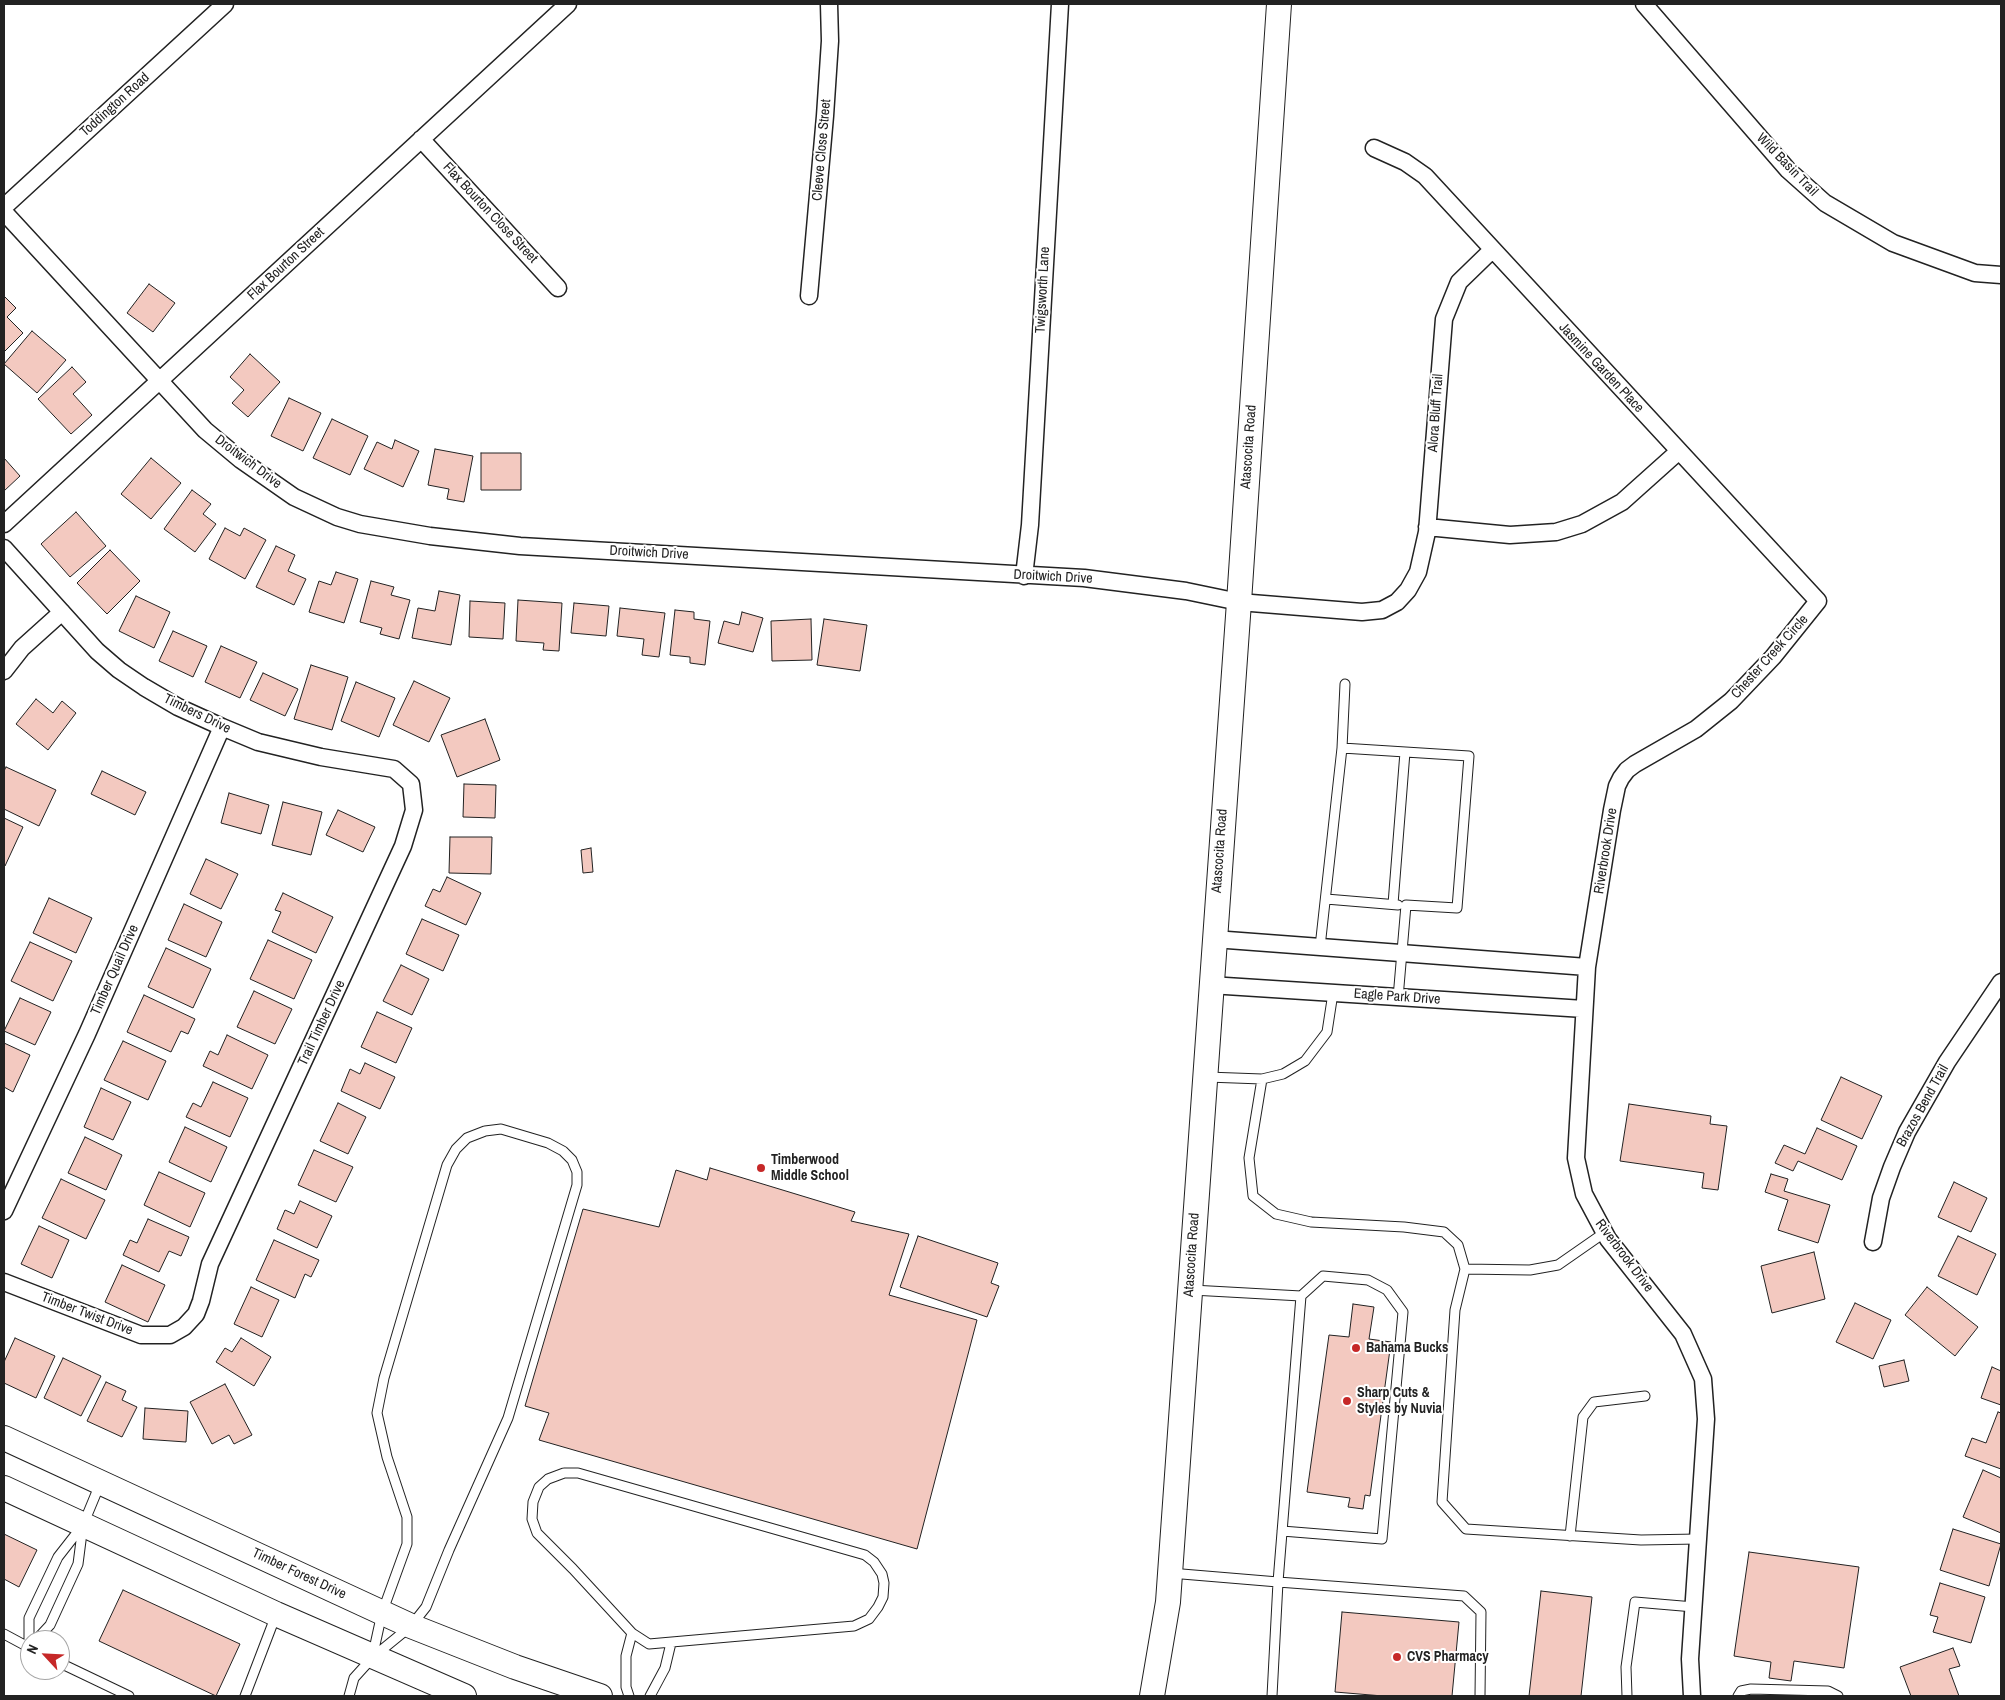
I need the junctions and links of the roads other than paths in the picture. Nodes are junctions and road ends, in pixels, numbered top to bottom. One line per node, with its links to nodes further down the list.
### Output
1 (225, 4): 9 (street, Toddington Road)
2 (568, 4): 7 (street, Flax Bourton Street)
3 (829, 4): 14 (street, Cleeve Close Street)
4 (1060, 4): 20 (street, Twigsworth Lane)
5 (1279, 4): 22 (main road, Atascocita Road)
6 (1644, 4): 12 (street, Wild Basin Trail)
7 (421, 139): 13 (street, Flax Bourton Close Street); 15 (street, Flax Bourton Street)
8 (1374, 148): 11 (street, Jasmine Garden Place)
9 (4, 207)
10 (4, 212): 15 (street, Droitwich Drive)
11 (1492, 250): 16 (street, Jasmine Garden Place); 18 (street, Alora Bluff Trail)
12 (2001, 275)
13 (558, 288)
14 (809, 296)
15 (159, 381): 17 (street, Flax Bourton Street); 20 (street, Droitwich Drive)
16 (1679, 452): 18 (street); 23 (street, Jasmine Garden Place)
17 (4, 524)
18 (1427, 527): 21 (street, Alora Bluff Trail)
19 (4, 548): 24 (street, Timbers Drive)
20 (1024, 576): 22 (street, Droitwich Drive)
21 (1408, 590): 22 (street, Droitwich Drive)
22 (1239, 602): 35 (main road, Atascocita Road)
23 (1818, 602): 30 (street, Chester Creek Circle)
24 (62, 612): 25 (street); 27 (street, Timbers Drive)
25 (4, 671)
26 (1345, 684): 28 (lane)
27 (222, 728): 31 (street, Timbers Drive); 46 (street, Timber Quail Drive)
28 (1342, 748): 29 (lane); 32 (lane)
29 (1404, 752): 33 (lane); 34 (lane)
30 (1622, 778): 38 (street, Riverbrook Drive)
31 (414, 814): 47 (street, Trail Timber Drive)
32 (1326, 899): 33 (lane); 36 (lane)
33 (1393, 904): 34 (lane)
34 (1406, 905): 37 (lane)
35 (1214, 939): 36 (street); 40 (main road, Atascocita Road)
36 (1320, 947): 37 (street)
37 (1402, 953): 38 (street); 42 (lane)
38 (1587, 967): 43 (street, Riverbrook Drive)
39 (2001, 982): 49 (street, Brazos Bend Trail)
40 (1210, 985): 41 (street, Eagle Park Drive); 44 (main road, Atascocita Road)
41 (1333, 993): 42 (street, Eagle Park Drive); 45 (lane)
42 (1398, 998): 43 (street, Eagle Park Drive)
43 (1584, 1010): 48 (street, Riverbrook Drive)
44 (1204, 1077): 45 (lane); 52 (main road, Atascocita Road)
45 (1262, 1079): 50 (lane)
46 (4, 1210)
47 (226, 1231): 51 (street, Timber Twist Drive)
48 (1604, 1233): 50 (lane); 61 (street, Riverbrook Drive)
49 (1873, 1242)
50 (1465, 1269): 60 (lane)
51 (4, 1282)
52 (1190, 1290): 53 (lane); 62 (main road, Atascocita Road)
53 (1301, 1296): 59 (lane); 59 (lane)
54 (1645, 1396): 60 (lane)
55 (4, 1438): 56 (main road, Timber Forest Drive)
56 (101, 1482): 58 (lane); 65 (main road, Timber Forest Drive)
57 (4, 1488): 58 (main road)
58 (83, 1525): 66 (main road); 68 (lane); 69 (lane)
59 (1282, 1531): 63 (lane)
60 (1570, 1536): 61 (lane)
61 (1698, 1539): 64 (street, Riverbrook Drive)
62 (1170, 1574): 63 (lane); 84 (main road, Atascocita Road)
63 (1278, 1582): 85 (lane); 86 (lane)
64 (1694, 1607): 87 (lane); 88 (street, Riverbrook Drive)
65 (382, 1613): 67 (main road, Timber Forest Drive); 67 (lane); 74 (lane)
66 (272, 1623): 74 (main road); 78 (lane)
67 (411, 1626): 74 (lane); 81 (main road, Timber Forest Drive)
68 (29, 1630)
69 (45, 1630)
70 (632, 1633): 73 (lane); 73 (lane); 82 (lane)
71 (4, 1634): 72 (lane)
72 (20, 1642)
73 (671, 1643): 83 (lane)
74 (373, 1657): 76 (main road); 79 (lane)
75 (70, 1668): 77 (lane)
76 (439, 1692): 80 (main road)
77 (129, 1696)
78 (245, 1696)
79 (349, 1696)
80 (464, 1696)
81 (600, 1696)
82 (629, 1696)
83 (650, 1696)
84 (1152, 1696)
85 (1272, 1696)
86 (1480, 1696)
87 (1627, 1696)
88 (1692, 1696)
89 (1738, 1696): 90 (lane)
90 (1838, 1696)

